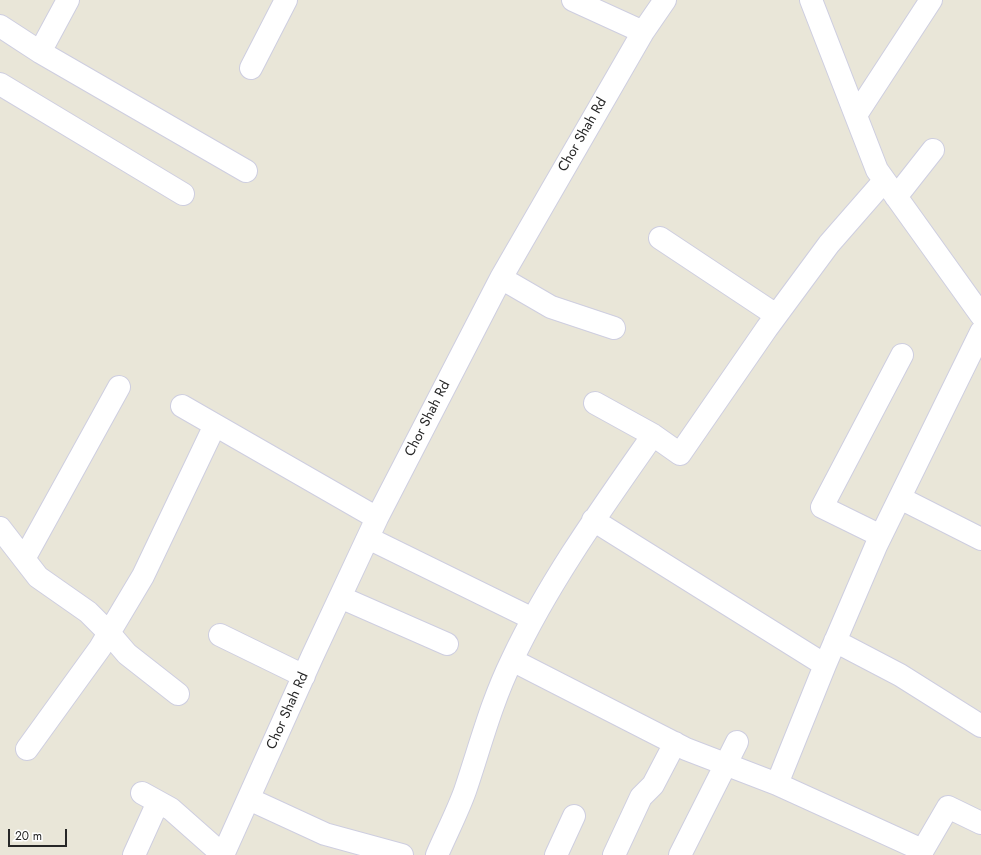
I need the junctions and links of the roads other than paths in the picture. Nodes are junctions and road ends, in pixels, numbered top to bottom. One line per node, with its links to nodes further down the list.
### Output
1 (68, 0): 9 (street)
2 (286, 0): 10 (street)
3 (573, 0): 8 (street)
4 (665, 0): 8 (street, Chor Shah Rd)
5 (811, 0): 12 (street)
6 (931, 0): 12 (street)
7 (0, 26): 9 (street)
8 (643, 32): 18 (street, Chor Shah Rd)
9 (40, 52): 14 (street)
10 (251, 68)
11 (0, 84): 16 (street)
12 (856, 115): 15 (street)
13 (933, 150): 15 (street)
14 (246, 171)
15 (890, 189): 19 (street); 20 (street)
16 (183, 194)
17 (660, 238): 19 (street)
18 (501, 278): 21 (street); 30 (street, Chor Shah Rd)
19 (776, 315): 28 (street)
20 (981, 315)
21 (614, 328)
22 (981, 332): 29 (street)
23 (902, 356): 33 (street)
24 (119, 387): 36 (street)
25 (595, 403): 28 (street)
26 (182, 406): 27 (street)
27 (215, 425): 30 (street); 39 (street)
28 (653, 435): 31 (street)
29 (900, 498): 33 (street); 35 (street)
30 (377, 518): 34 (street, Chor Shah Rd)
31 (593, 520): 38 (street); 44 (street)
32 (0, 528): 36 (street)
33 (881, 536): 41 (street)
34 (368, 538): 37 (street, Chor Shah Rd); 38 (street)
35 (981, 539)
36 (24, 559): 39 (street)
37 (340, 597): 42 (street); 45 (street, Chor Shah Rd)
38 (534, 619): 43 (street)
39 (109, 632): 46 (street); 50 (street)
40 (220, 635): 45 (street)
41 (835, 641): 44 (street); 47 (street)
42 (447, 644)
43 (512, 660): 49 (street); 60 (street)
44 (825, 665): 52 (street)
45 (304, 676): 53 (street, Chor Shah Rd)
46 (178, 694)
47 (981, 726)
48 (737, 742): 51 (street)
49 (675, 743): 51 (street); 62 (street)
50 (27, 749)
51 (726, 765): 52 (street); 63 (street)
52 (776, 784): 56 (street)
53 (249, 799): 58 (street, Chor Shah Rd); 59 (street)
54 (574, 816): 61 (street)
55 (981, 823): 56 (street)
56 (921, 853)
57 (134, 855): 58 (street)
58 (223, 855)
59 (402, 855)
60 (437, 855)
61 (556, 855)
62 (614, 855)
63 (680, 855)

